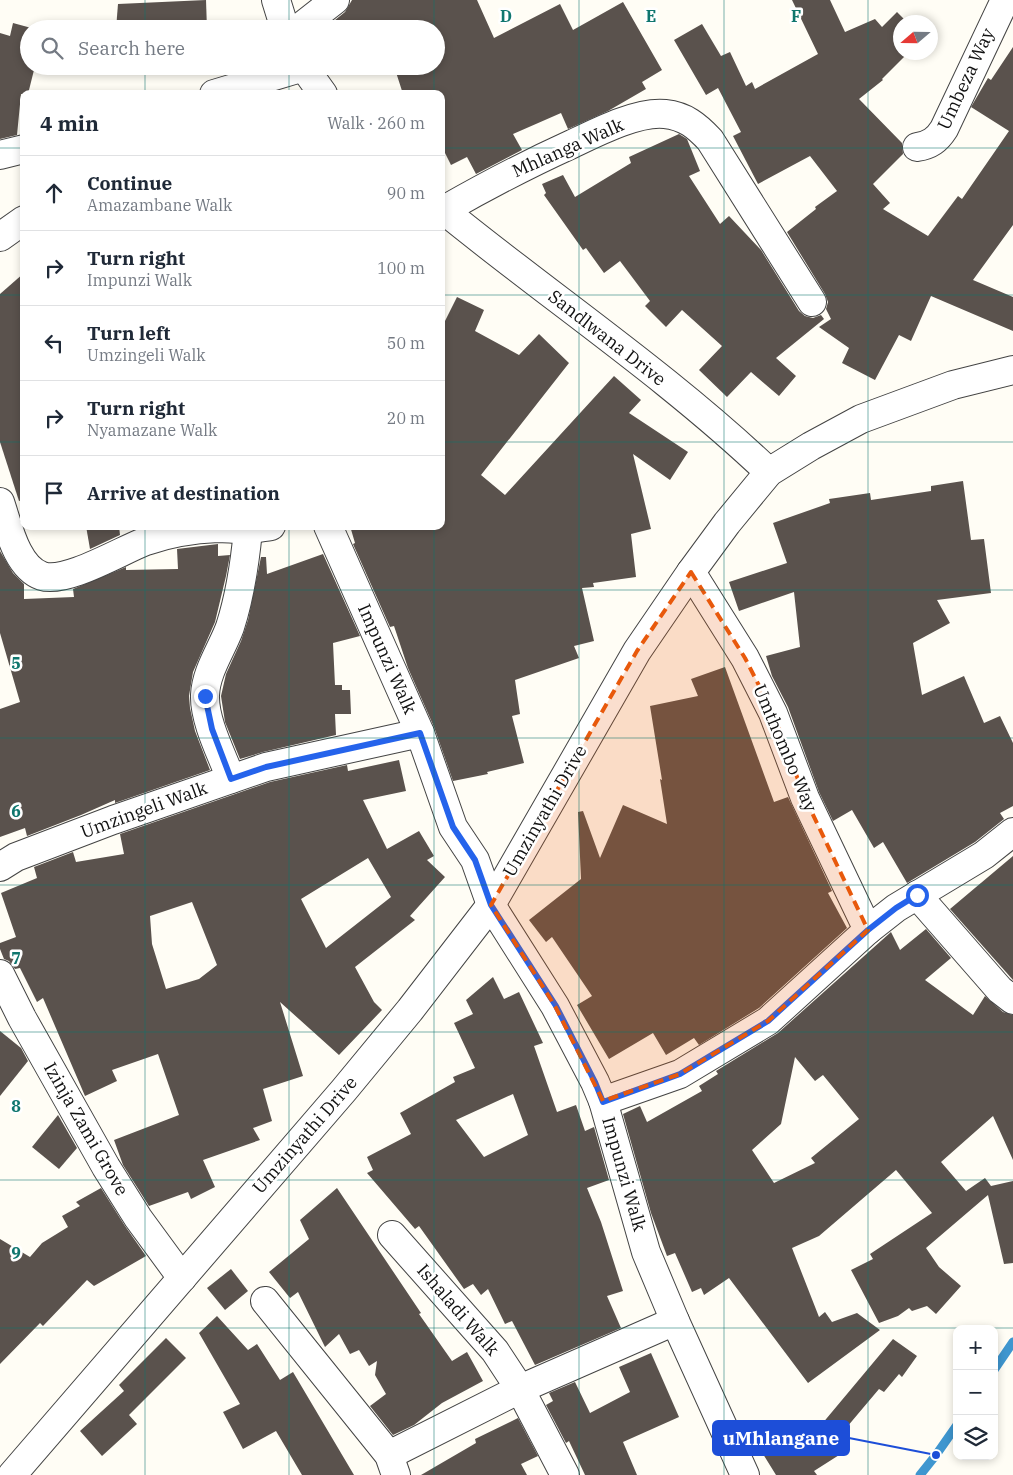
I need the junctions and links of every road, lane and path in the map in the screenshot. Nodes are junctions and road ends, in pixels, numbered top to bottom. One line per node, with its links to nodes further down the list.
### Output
1 (276, 0): 4 (street)
2 (335, 0): 5 (street)
3 (1005, 0): 10 (street, Umbeza Way)
4 (282, 20)
5 (309, 20)
6 (277, 75): 8 (street)
7 (310, 75): 9 (street)
8 (227, 90)
9 (320, 90)
10 (917, 147)
11 (20, 150): 12 (street)
12 (0, 155)
13 (445, 207): 17 (street, Mhlanga Walk)
14 (445, 211): 19 (street, Sandlwana Drive)
15 (20, 223): 16 (street)
16 (0, 237)
17 (812, 302)
18 (1013, 370): 19 (street, Umzinyathi Drive)
19 (769, 472): 24 (street, Umzinyathi Drive)
20 (1, 509): 21 (street)
21 (201, 530)
22 (258, 530): 26 (street)
23 (330, 530): 25 (street, Impunzi Walk)
24 (691, 572): 30 (street, Umzinyathi Drive); 31 (street, Umthombo Way)
25 (420, 733): 26 (street, Umzingeli Walk); 30 (street, Impunzi Walk)
26 (231, 779): 28 (street, Umzingeli Walk)
27 (1013, 832): 29 (street)
28 (8, 862)
29 (917, 895): 31 (street); 33 (street)
30 (491, 905): 34 (street, Impunzi Walk); 36 (street, Umzinyathi Drive)
31 (868, 930): 34 (street)
32 (0, 974): 36 (street, Izinja Zami Grove)
33 (1013, 1000)
34 (603, 1102): 38 (street, Impunzi Walk)
35 (392, 1235): 39 (street, Ishaladi Walk)
36 (182, 1278): 41 (street, Umzinyathi Drive)
37 (265, 1301): 40 (street)
38 (675, 1321): 39 (street); 43 (street, Impunzi Walk)
39 (520, 1389): 40 (street); 42 (street, Ishaladi Walk)
40 (392, 1465)
41 (12, 1475)
42 (565, 1475)
43 (745, 1475)

